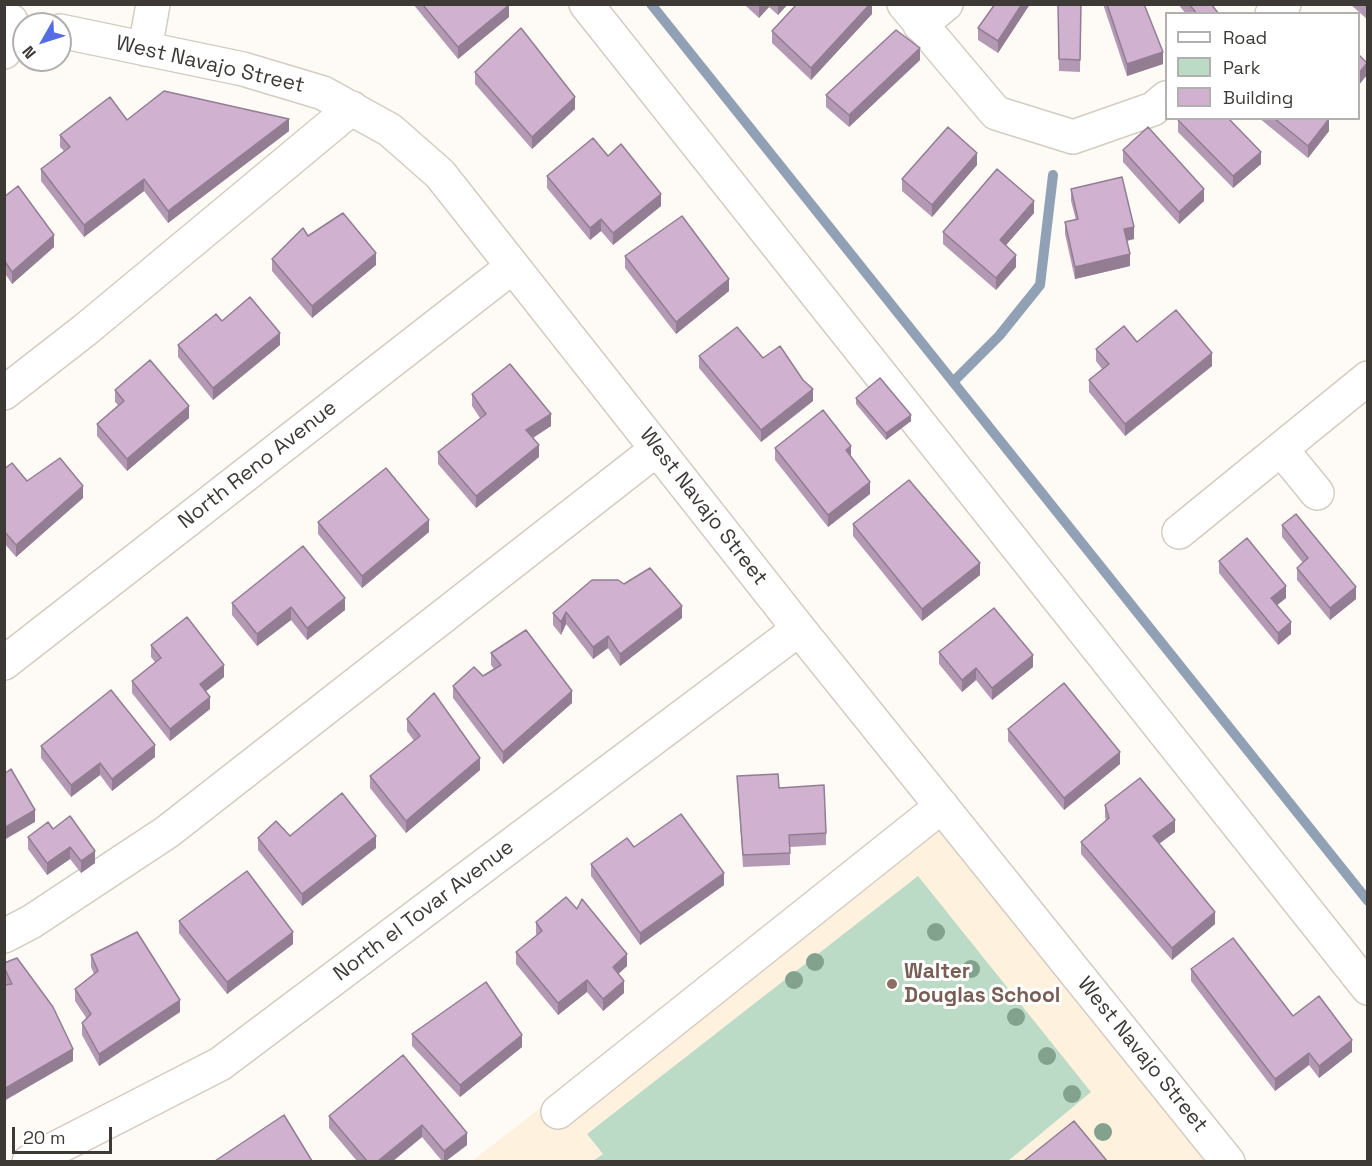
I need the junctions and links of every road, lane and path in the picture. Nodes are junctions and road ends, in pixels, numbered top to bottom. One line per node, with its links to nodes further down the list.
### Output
1 (153, 4): 6 (street)
2 (585, 4): 20 (street)
3 (946, 4): 4 (street)
4 (912, 15): 7 (street)
5 (72, 34): 6 (street, West Navajo Street)
6 (145, 49): 8 (street, West Navajo Street)
7 (1165, 100)
8 (352, 108): 9 (street, West Navajo Street); 11 (street)
9 (512, 267): 13 (street, West Navajo Street); 17 (street, North Reno Avenue)
10 (1368, 378): 12 (street)
11 (4, 393)
12 (1281, 448): 14 (street); 15 (street)
13 (657, 449): 16 (street, West Navajo Street); 19 (street)
14 (1317, 493)
15 (1179, 532)
16 (799, 629): 18 (street, West Navajo Street); 22 (street, North el Tovar Avenue)
17 (4, 663)
18 (942, 806): 21 (street); 23 (street, West Navajo Street)
19 (4, 936)
20 (1368, 988)
21 (558, 1113)
22 (29, 1161)
23 (1228, 1161)

